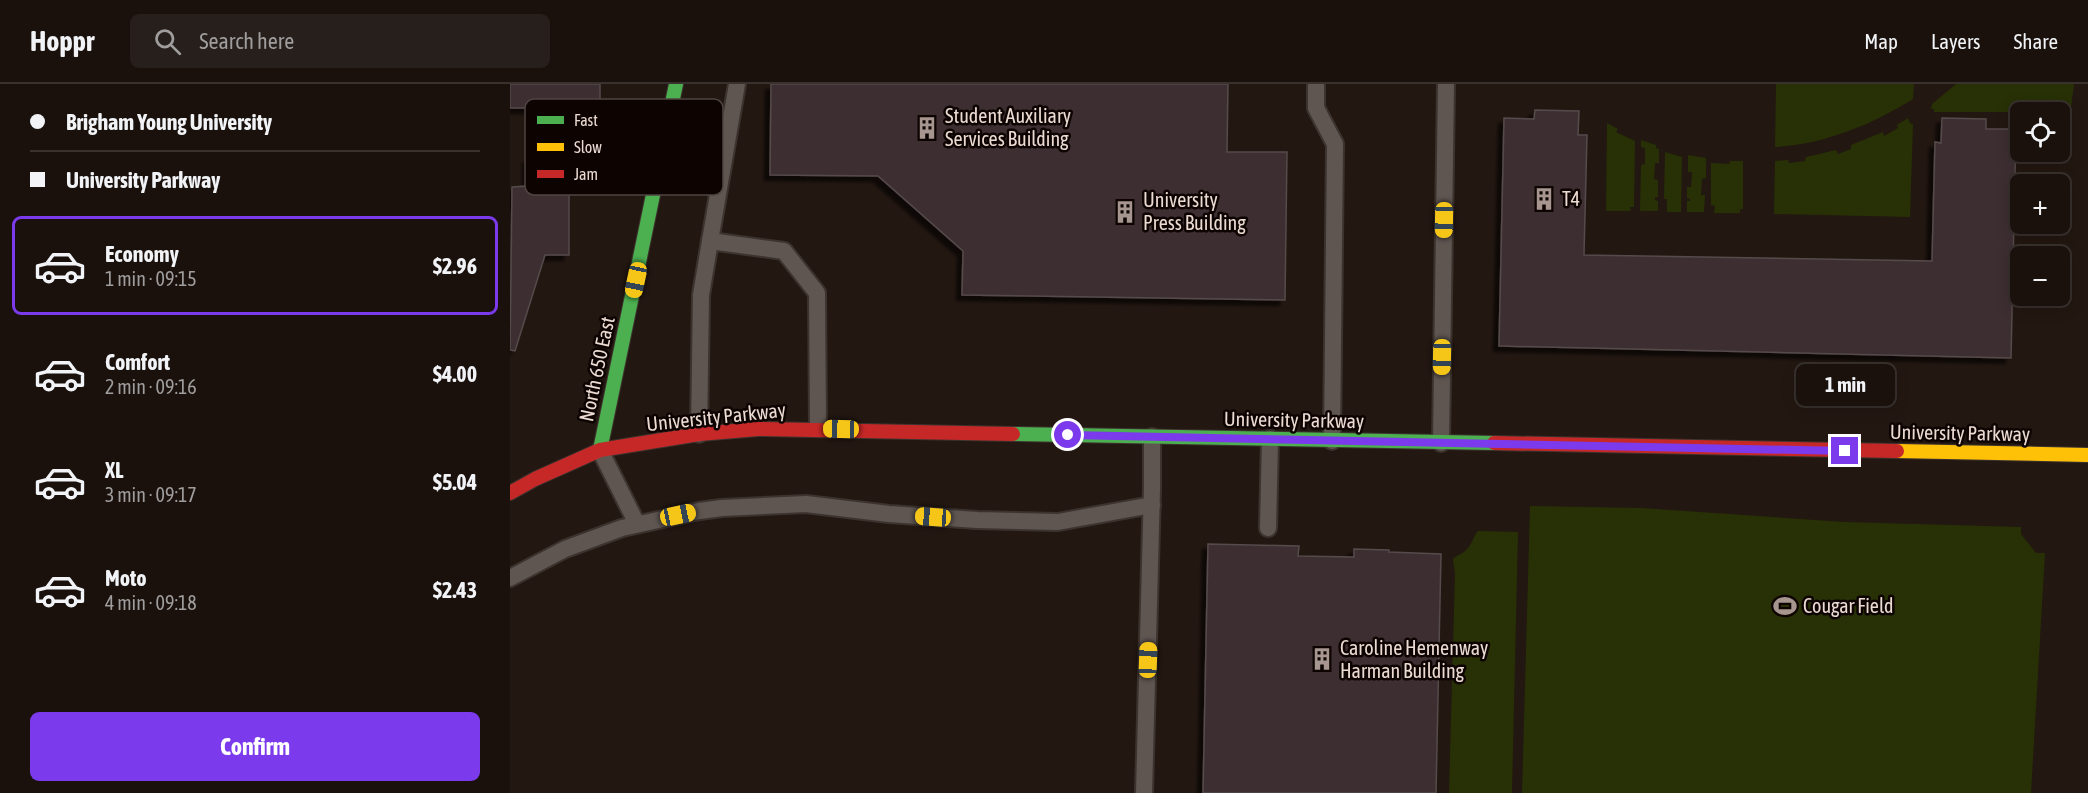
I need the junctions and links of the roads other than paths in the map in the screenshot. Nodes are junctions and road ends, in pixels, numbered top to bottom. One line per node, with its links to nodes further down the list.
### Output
1 (676, 84): 5 (main road, North 650 East)
2 (737, 84): 6 (lane)
3 (1316, 84): 14 (lane)
4 (1446, 84): 15 (lane)
5 (673, 99)
6 (723, 165)
7 (653, 195): 16 (main road, North 650 East)
8 (718, 195): 9 (lane)
9 (710, 241): 10 (lane); 11 (lane)
10 (818, 428): 11 (main road, University Parkway); 12 (main road, University Parkway)
11 (699, 434): 16 (main road, University Parkway)
12 (1152, 437): 13 (main road, University Parkway); 19 (lane)
13 (1269, 439): 14 (main road, University Parkway); 21 (lane)
14 (1332, 441): 15 (main road, University Parkway)
15 (1441, 443): 17 (main road, University Parkway)
16 (600, 450): 18 (main road, University Parkway); 20 (lane)
17 (2088, 455)
18 (510, 493)
19 (1152, 505): 20 (lane); 23 (lane)
20 (637, 524): 22 (lane)
21 (1268, 528)
22 (510, 578)
23 (1144, 793)

